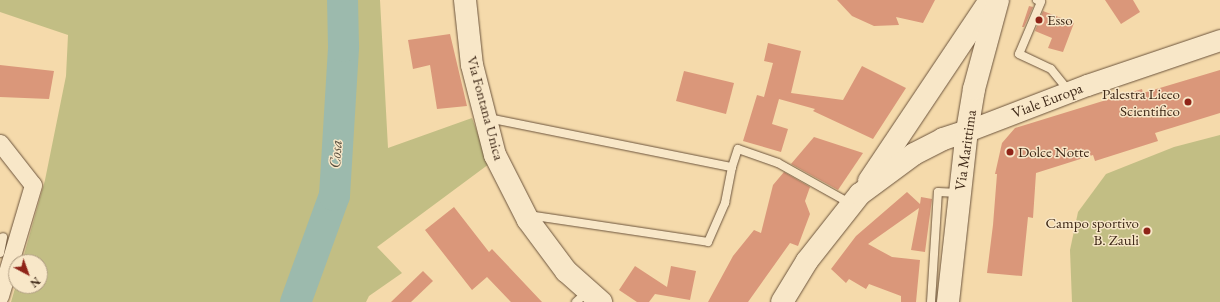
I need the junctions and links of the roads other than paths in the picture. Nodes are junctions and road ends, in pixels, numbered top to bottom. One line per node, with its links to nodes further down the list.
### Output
1 (465, 0): 7 (main road, Via Fontana Unica)
2 (990, 0): 11 (main road)
3 (998, 0): 8 (main road, Via Marittima)
4 (1037, 0): 6 (lane)
5 (1220, 40): 6 (street, Viale Europa)
6 (1069, 91): 8 (street, Viale Europa)
7 (485, 118): 10 (lane); 12 (main road, Via Fontana Unica)
8 (967, 131): 11 (main road); 18 (main road, Via Marittima)
9 (0, 143): 15 (street)
10 (732, 167): 11 (lane); 12 (lane)
11 (856, 199): 17 (main road)
12 (525, 215): 16 (main road, Via Fontana Unica)
13 (4, 237): 14 (lane)
14 (0, 253)
15 (0, 296)
16 (588, 299)
17 (782, 302)
18 (945, 302)

